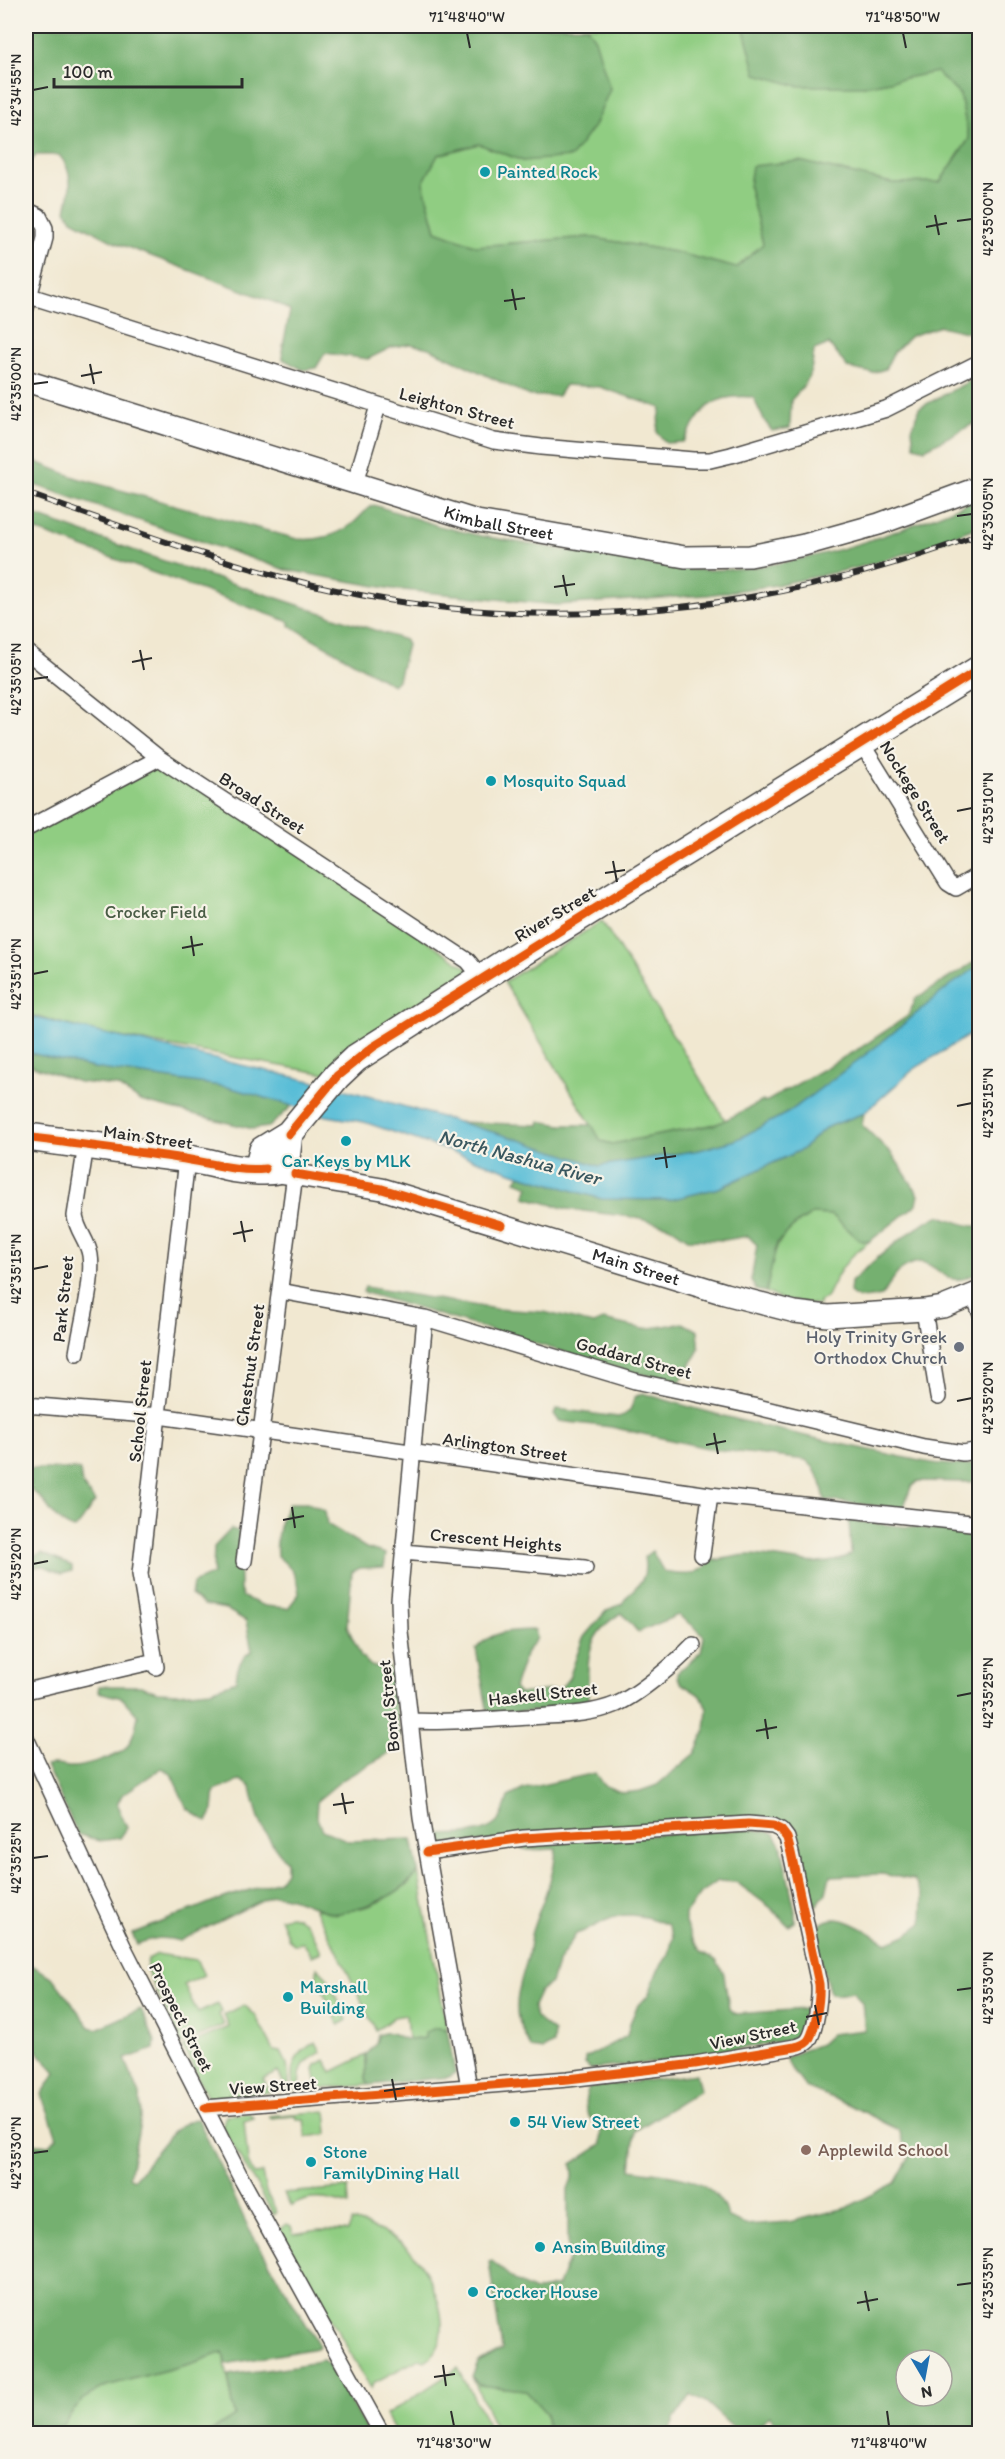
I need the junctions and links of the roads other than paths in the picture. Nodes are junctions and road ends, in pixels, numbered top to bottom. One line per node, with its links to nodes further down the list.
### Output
1 (26, 210): 2 (street)
2 (28, 302): 5 (street, Leighton Street)
3 (980, 362): 5 (street, Leighton Street)
4 (26, 381): 6 (main road, Kimball Street)
5 (378, 406): 6 (street)
6 (355, 483): 7 (main road, Kimball Street)
7 (980, 487)
8 (26, 651): 11 (street, Broad Street)
9 (980, 669): 10 (highway, River Street)
10 (862, 744): 13 (street, Nockege Street); 14 (highway, River Street)
11 (159, 758): 12 (street); 14 (street, Broad Street)
12 (26, 829)
13 (980, 874)
14 (482, 978): 17 (highway, River Street)
15 (26, 1137): 16 (highway, Main Street)
16 (86, 1145): 18 (highway, Main Street); 23 (street, Park Street)
17 (280, 1154): 18 (highway, Main Street); 19 (street, Chestnut Street); 21 (main road, Main Street)
18 (188, 1159): 26 (street, School Street)
19 (280, 1291): 22 (street, Goddard Street); 27 (street, Chestnut Street)
20 (978, 1300): 21 (main road, Main Street)
21 (924, 1310): 24 (street)
22 (425, 1318): 28 (street, Goddard Street); 29 (street, Bond Street)
23 (77, 1353)
24 (938, 1397)
25 (26, 1405): 26 (street, Arlington Street)
26 (159, 1416): 27 (street, Arlington Street); 37 (street, School Street)
27 (260, 1432): 29 (street, Arlington Street); 34 (street, Chestnut Street)
28 (980, 1450)
29 (414, 1454): 30 (street, Arlington Street); 32 (street, Bond Street)
30 (710, 1495): 31 (street, Arlington Street); 33 (street)
31 (980, 1524)
32 (403, 1552): 35 (street, Crescent Heights); 38 (street, Bond Street)
33 (702, 1555)
34 (244, 1561)
35 (585, 1568)
36 (693, 1645): 38 (street, Haskell Street)
37 (26, 1691)
38 (411, 1721): 40 (street, Bond Street)
39 (26, 1738): 42 (street, Prospect Street)
40 (427, 1852): 41 (street, Bond Street); 41 (street, View Street)
41 (470, 2087): 42 (street, View Street)
42 (205, 2108): 43 (street, Prospect Street)
43 (382, 2433)

